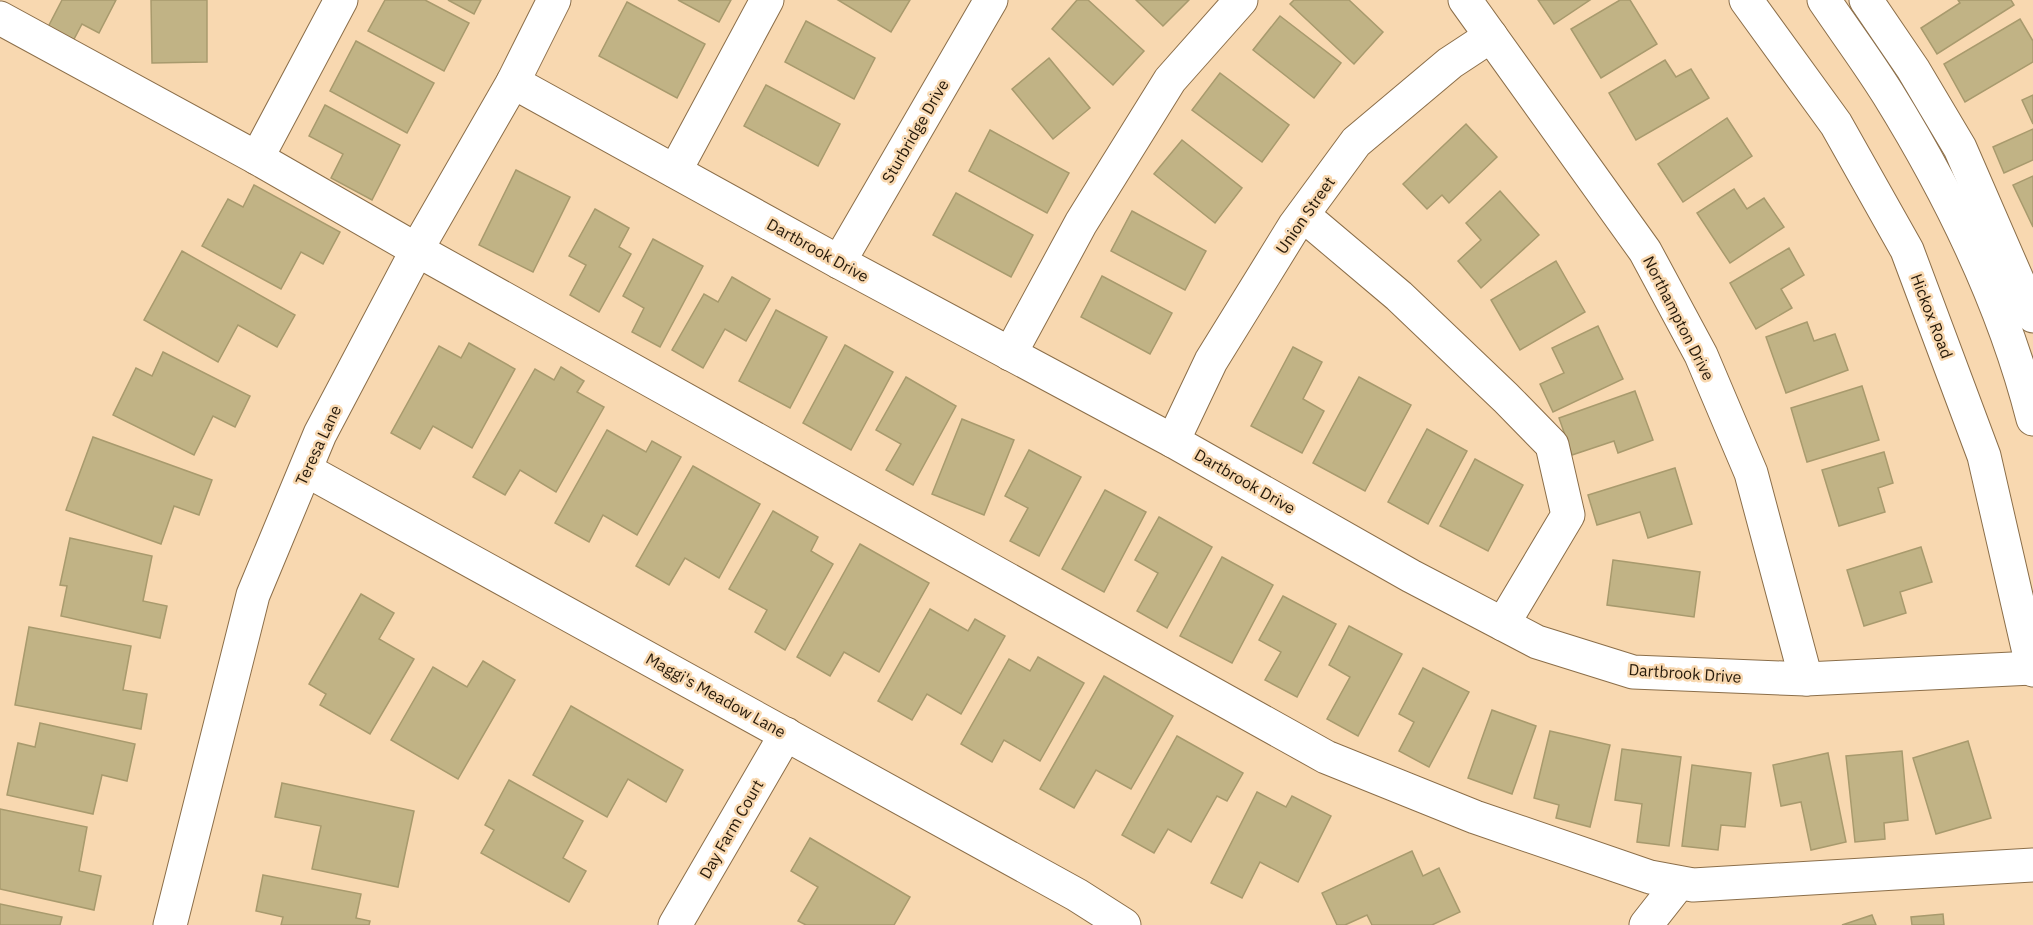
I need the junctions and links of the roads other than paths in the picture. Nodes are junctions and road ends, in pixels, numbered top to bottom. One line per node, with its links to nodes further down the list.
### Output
1 (341, 0): 13 (street)
2 (554, 0): 12 (street, Teresa Lane)
3 (767, 0): 14 (street)
4 (991, 0): 17 (street, Sturbridge Drive)
5 (1241, 0): 19 (street)
6 (1465, 0): 11 (street, Northampton Drive)
7 (1746, 0): 24 (street, Hickox Road)
8 (1824, 0): 20 (street)
9 (1866, 0): 18 (street)
10 (0, 18): 13 (street)
11 (1491, 36): 15 (street, Union Street); 25 (street, Northampton Drive)
12 (513, 82): 14 (street, Dartbrook Drive); 16 (street, Teresa Lane)
13 (257, 158): 16 (street)
14 (675, 171): 17 (street, Dartbrook Drive)
15 (1303, 215): 21 (street, Union Street); 23 (street)
16 (417, 250): 22 (street, Teresa Lane); 28 (street)
17 (839, 262): 19 (street, Dartbrook Drive)
18 (2033, 316)
19 (1010, 354): 21 (street, Dartbrook Drive)
20 (2033, 419)
21 (1173, 441): 23 (street, Dartbrook Drive)
22 (306, 470): 26 (street, Maggi's Meadow Lane); 29 (street, Teresa Lane)
23 (1503, 624): 25 (street, Dartbrook Drive)
24 (2033, 669): 25 (street, Dartbrook Drive)
25 (1806, 679)
26 (786, 734): 30 (street, Day Farm Court); 31 (street, Maggi's Meadow Lane)
27 (2033, 865): 28 (street)
28 (1679, 883): 32 (street)
29 (170, 925)
30 (675, 925)
31 (1124, 925)
32 (1646, 925)

